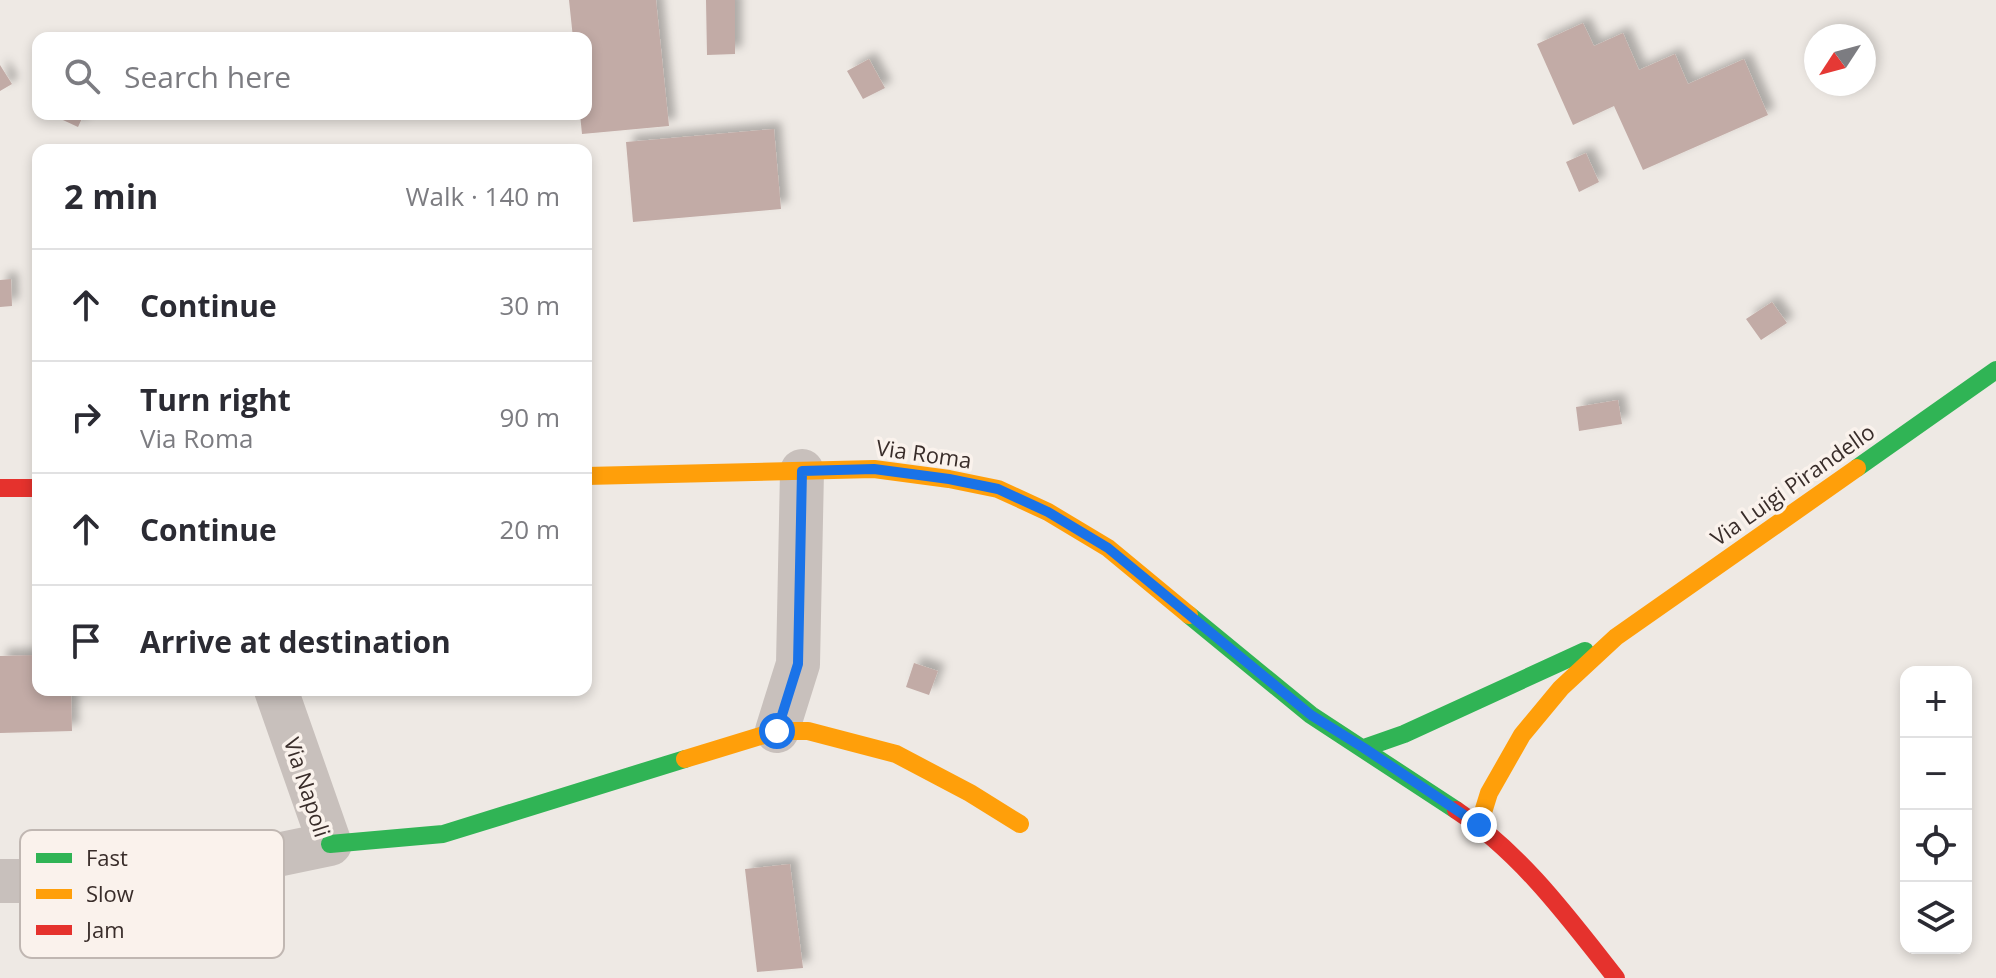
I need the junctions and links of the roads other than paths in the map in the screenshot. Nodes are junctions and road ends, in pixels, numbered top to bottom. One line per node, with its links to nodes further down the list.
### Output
1 (1996, 370): 6 (street, Via Luigi Pirandello)
2 (802, 471): 3 (street, Via Roma); 8 (street); 9 (street, Via Roma)
3 (592, 476)
4 (0, 488): 5 (street)
5 (32, 488)
6 (1616, 637): 9 (street); 11 (street)
7 (278, 696): 12 (street, Via Napoli)
8 (777, 731): 10 (street); 12 (street)
9 (1364, 748): 11 (street, Via Roma)
10 (1020, 824)
11 (1479, 825): 14 (street, Via Roma)
12 (330, 844): 13 (street, Via Napoli)
13 (284, 853)
14 (1616, 978)

